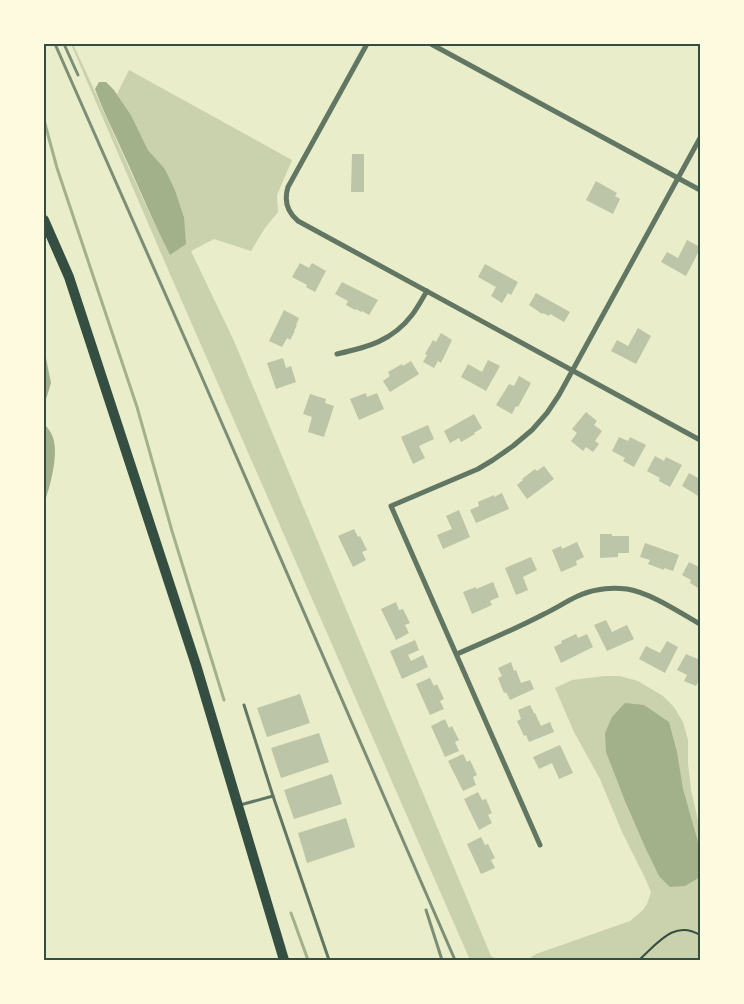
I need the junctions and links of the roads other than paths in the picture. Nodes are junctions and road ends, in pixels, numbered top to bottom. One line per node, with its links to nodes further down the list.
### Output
1 (367, 44): 7 (street)
2 (432, 44): 4 (street)
3 (700, 138): 4 (street)
4 (678, 178): 5 (street); 9 (street)
5 (700, 190)
6 (44, 220): 15 (main road)
7 (427, 291): 8 (street); 9 (street)
8 (337, 354)
9 (573, 370): 10 (street); 12 (street)
10 (700, 440)
11 (700, 624): 12 (street)
12 (457, 654): 16 (street)
13 (244, 705): 14 (lane)
14 (273, 796): 15 (lane); 18 (lane)
15 (237, 806): 17 (main road)
16 (540, 845)
17 (284, 960)
18 (329, 960)

